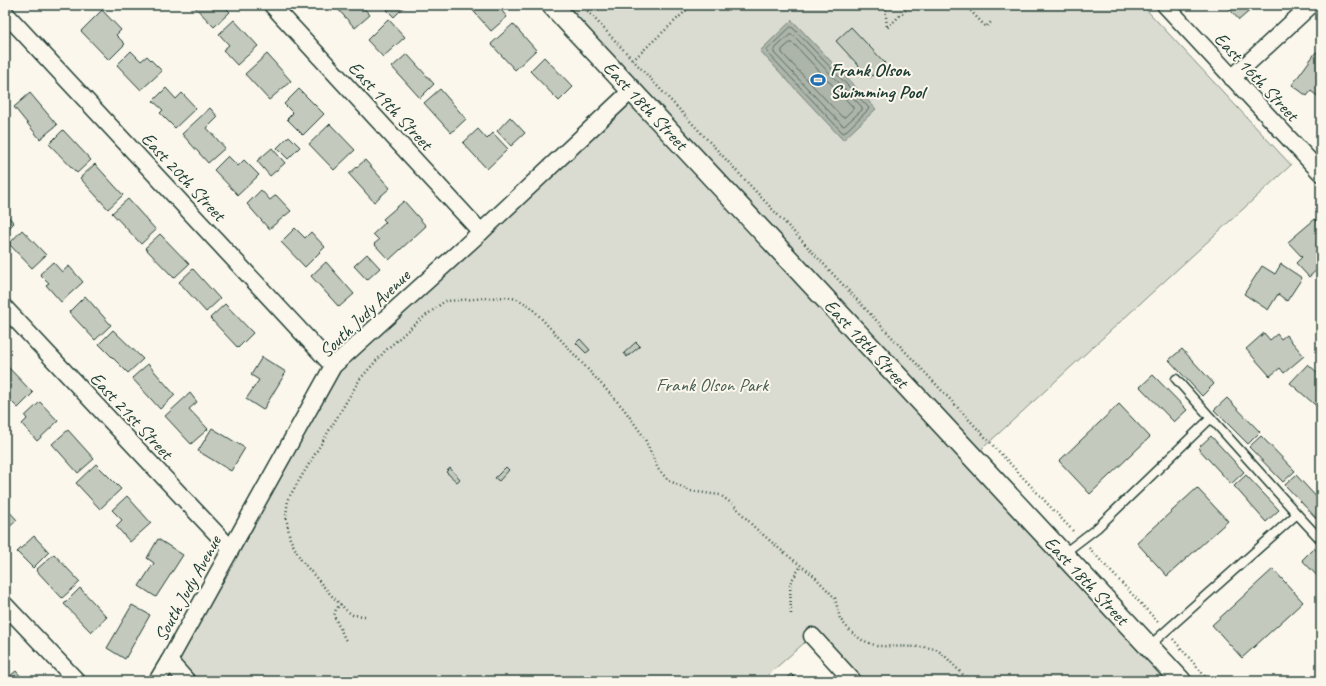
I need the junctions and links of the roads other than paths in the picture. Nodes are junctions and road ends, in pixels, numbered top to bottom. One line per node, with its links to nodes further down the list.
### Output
1 (272, 5): 9 (street, East 19th Street)
2 (552, 5): 7 (street, East 18th Street)
3 (1165, 5): 6 (street, East 16th Street)
4 (1311, 5): 6 (street)
5 (5, 13): 11 (street, East 20th Street)
6 (1232, 78): 8 (street, East 16th Street)
7 (632, 90): 9 (street, South Judy Avenue); 17 (street, East 18th Street)
8 (1321, 173)
9 (481, 232): 11 (street, South Judy Avenue)
10 (5, 308): 16 (street, East 21st Street)
11 (333, 366): 16 (street, South Judy Avenue)
12 (1176, 379): 13 (lane)
13 (1211, 418): 14 (lane); 17 (lane)
14 (1297, 514): 15 (lane); 20 (lane)
15 (1321, 540)
16 (231, 549): 21 (street, South Judy Avenue)
17 (1063, 554): 20 (street, East 18th Street)
18 (5, 605): 22 (street)
19 (812, 636): 25 (street)
20 (1149, 646): 26 (street, East 18th Street)
21 (169, 661): 23 (street, South Judy Avenue); 24 (street)
22 (77, 681)
23 (157, 681)
24 (187, 681)
25 (854, 681)
26 (1181, 681)

